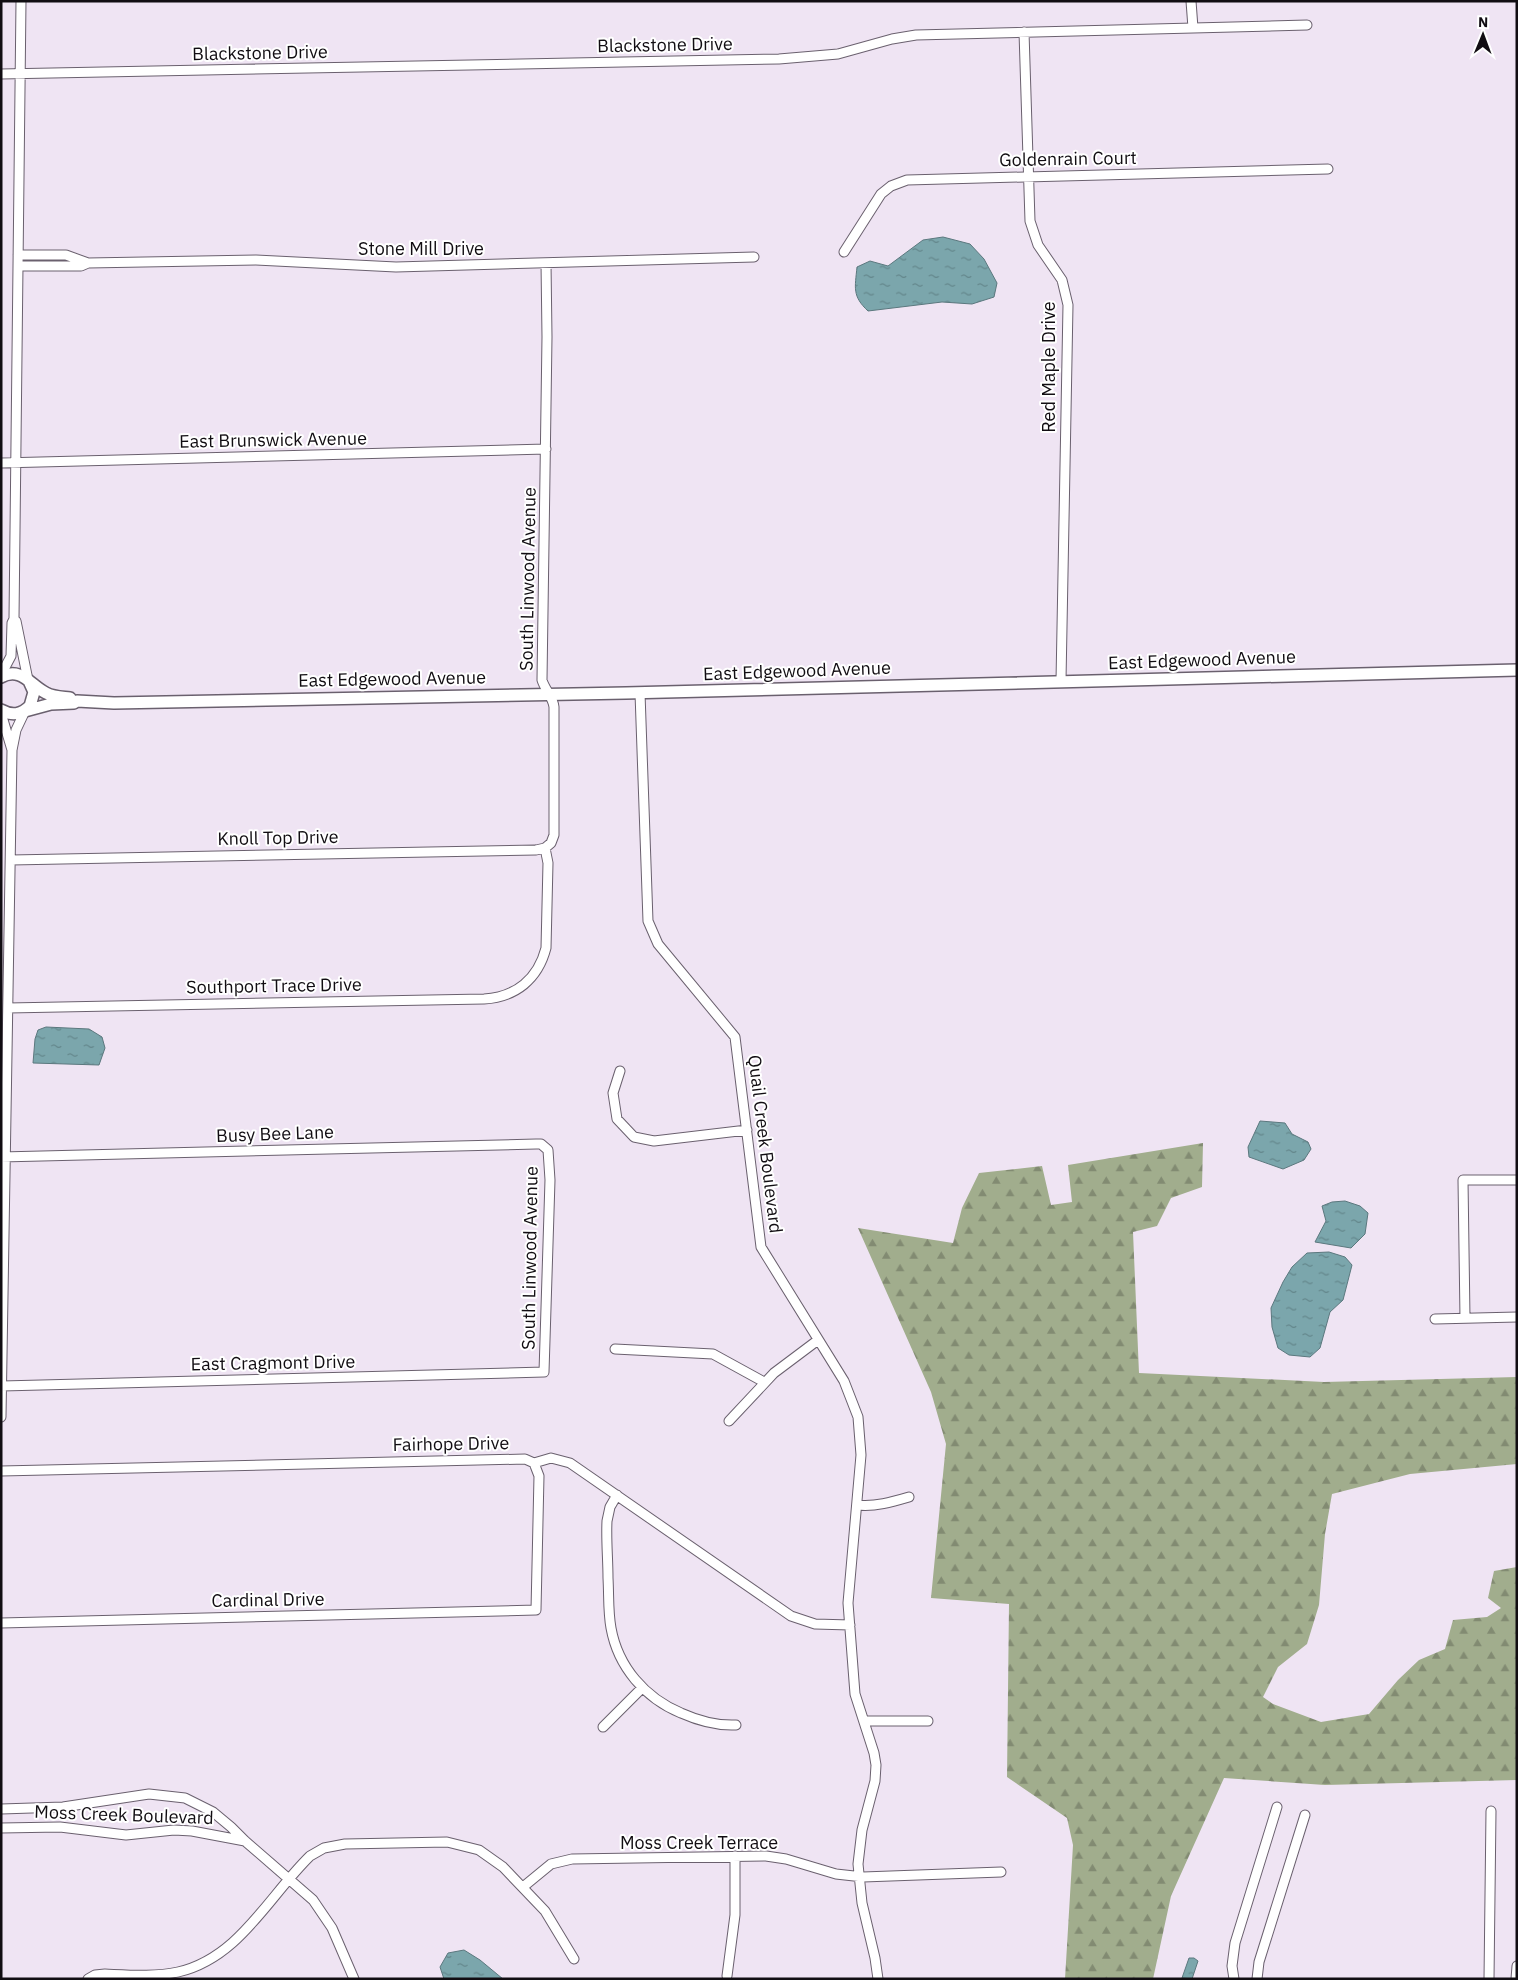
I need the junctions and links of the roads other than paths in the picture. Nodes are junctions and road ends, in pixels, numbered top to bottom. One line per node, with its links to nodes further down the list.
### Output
1 (21, 1): 7 (street)
2 (1191, 1): 4 (street)
3 (1307, 25): 4 (street, Blackstone Drive)
4 (1192, 28): 5 (street, Blackstone Drive)
5 (1024, 32): 7 (street, Blackstone Drive); 9 (street, Red Maple Drive)
6 (1, 74): 7 (street, Blackstone Drive)
7 (20, 74): 11 (street)
8 (1328, 169): 9 (street, Goldenrain Court)
9 (1028, 176): 10 (street, Goldenrain Court); 23 (street, Red Maple Drive)
10 (844, 252)
11 (18, 255): 13 (street, Stone Mill Drive); 15 (street)
12 (754, 257): 14 (street, Stone Mill Drive)
13 (88, 263): 14 (street, Stone Mill Drive); 15 (street, Stone Mill Drive)
14 (546, 263): 16 (street, South Linwood Avenue)
15 (18, 266): 18 (street)
16 (546, 450): 18 (street, East Brunswick Avenue); 25 (street, South Linwood Avenue)
17 (1, 463): 18 (street, East Brunswick Avenue)
18 (16, 463): 19 (street)
19 (14, 619): 21 (street); 22 (street)
20 (1517, 670): 23 (main road, East Edgewood Avenue)
21 (1, 676): 22 (main road)
22 (28, 680): 26 (main road, East Edgewood Avenue); 27 (main road)
23 (1061, 681): 24 (main road, East Edgewood Avenue)
24 (640, 693): 25 (main road, East Edgewood Avenue); 35 (street, Quail Creek Boulevard)
25 (548, 694): 26 (main road, East Edgewood Avenue); 30 (street, South Linwood Avenue)
26 (78, 701): 27 (main road, East Edgewood Avenue)
27 (25, 711): 28 (main road, East Edgewood Avenue); 29 (street)
28 (1, 712): 29 (street)
29 (12, 750): 31 (street)
30 (545, 848): 31 (street, Knoll Top Drive); 32 (street, South Linwood Avenue)
31 (11, 860): 33 (street)
32 (533, 976): 33 (street, Southport Trace Drive)
33 (8, 1008): 37 (street)
34 (620, 1071): 35 (street)
35 (747, 1130): 42 (street, Quail Creek Boulevard)
36 (545, 1146): 37 (street, Busy Bee Lane); 44 (street, South Linwood Avenue)
37 (4, 1157): 46 (street)
38 (1517, 1180): 40 (street)
39 (1517, 1317): 40 (street)
40 (1466, 1318): 41 (street)
41 (1435, 1319)
42 (818, 1340): 45 (street); 53 (street, Quail Creek Boulevard)
43 (615, 1349): 45 (street)
44 (544, 1372): 46 (street, East Cragmont Drive)
45 (764, 1382): 48 (street)
46 (2, 1386): 47 (street)
47 (1, 1417)
48 (729, 1421)
49 (534, 1463): 50 (street, Fairhope Drive); 51 (street, Fairhope Drive); 54 (street, Cardinal Drive)
50 (1, 1472)
51 (617, 1495): 55 (street, Fairhope Drive); 56 (street)
52 (909, 1497): 53 (street)
53 (857, 1505): 55 (street, Quail Creek Boulevard)
54 (1, 1623)
55 (850, 1624): 58 (street, Quail Creek Boulevard)
56 (642, 1688): 59 (street); 60 (street)
57 (928, 1721): 58 (street)
58 (864, 1722): 69 (street, Quail Creek Boulevard)
59 (736, 1725)
60 (603, 1727)
61 (1277, 1807): 79 (street)
62 (1, 1809): 66 (street, Moss Creek Boulevard)
63 (1491, 1811): 81 (street)
64 (1305, 1815): 80 (street)
65 (1, 1828): 66 (street, Moss Creek Boulevard)
66 (245, 1841): 70 (street, Moss Creek Boulevard)
67 (735, 1856): 69 (street, Moss Creek Terrace); 71 (street, Moss Creek Terrace); 74 (street)
68 (1001, 1872): 69 (street, Moss Creek Terrace)
69 (859, 1876): 78 (street, Quail Creek Boulevard)
70 (289, 1878): 71 (street); 75 (street); 77 (street, Moss Creek Boulevard)
71 (523, 1887): 72 (street)
72 (574, 1958)
73 (1517, 1966): 82 (street)
74 (727, 1976)
75 (105, 1977): 76 (street)
76 (88, 1979)
77 (354, 1979)
78 (878, 1979)
79 (1234, 1979)
80 (1257, 1979)
81 (1489, 1979)
82 (1516, 1979)

